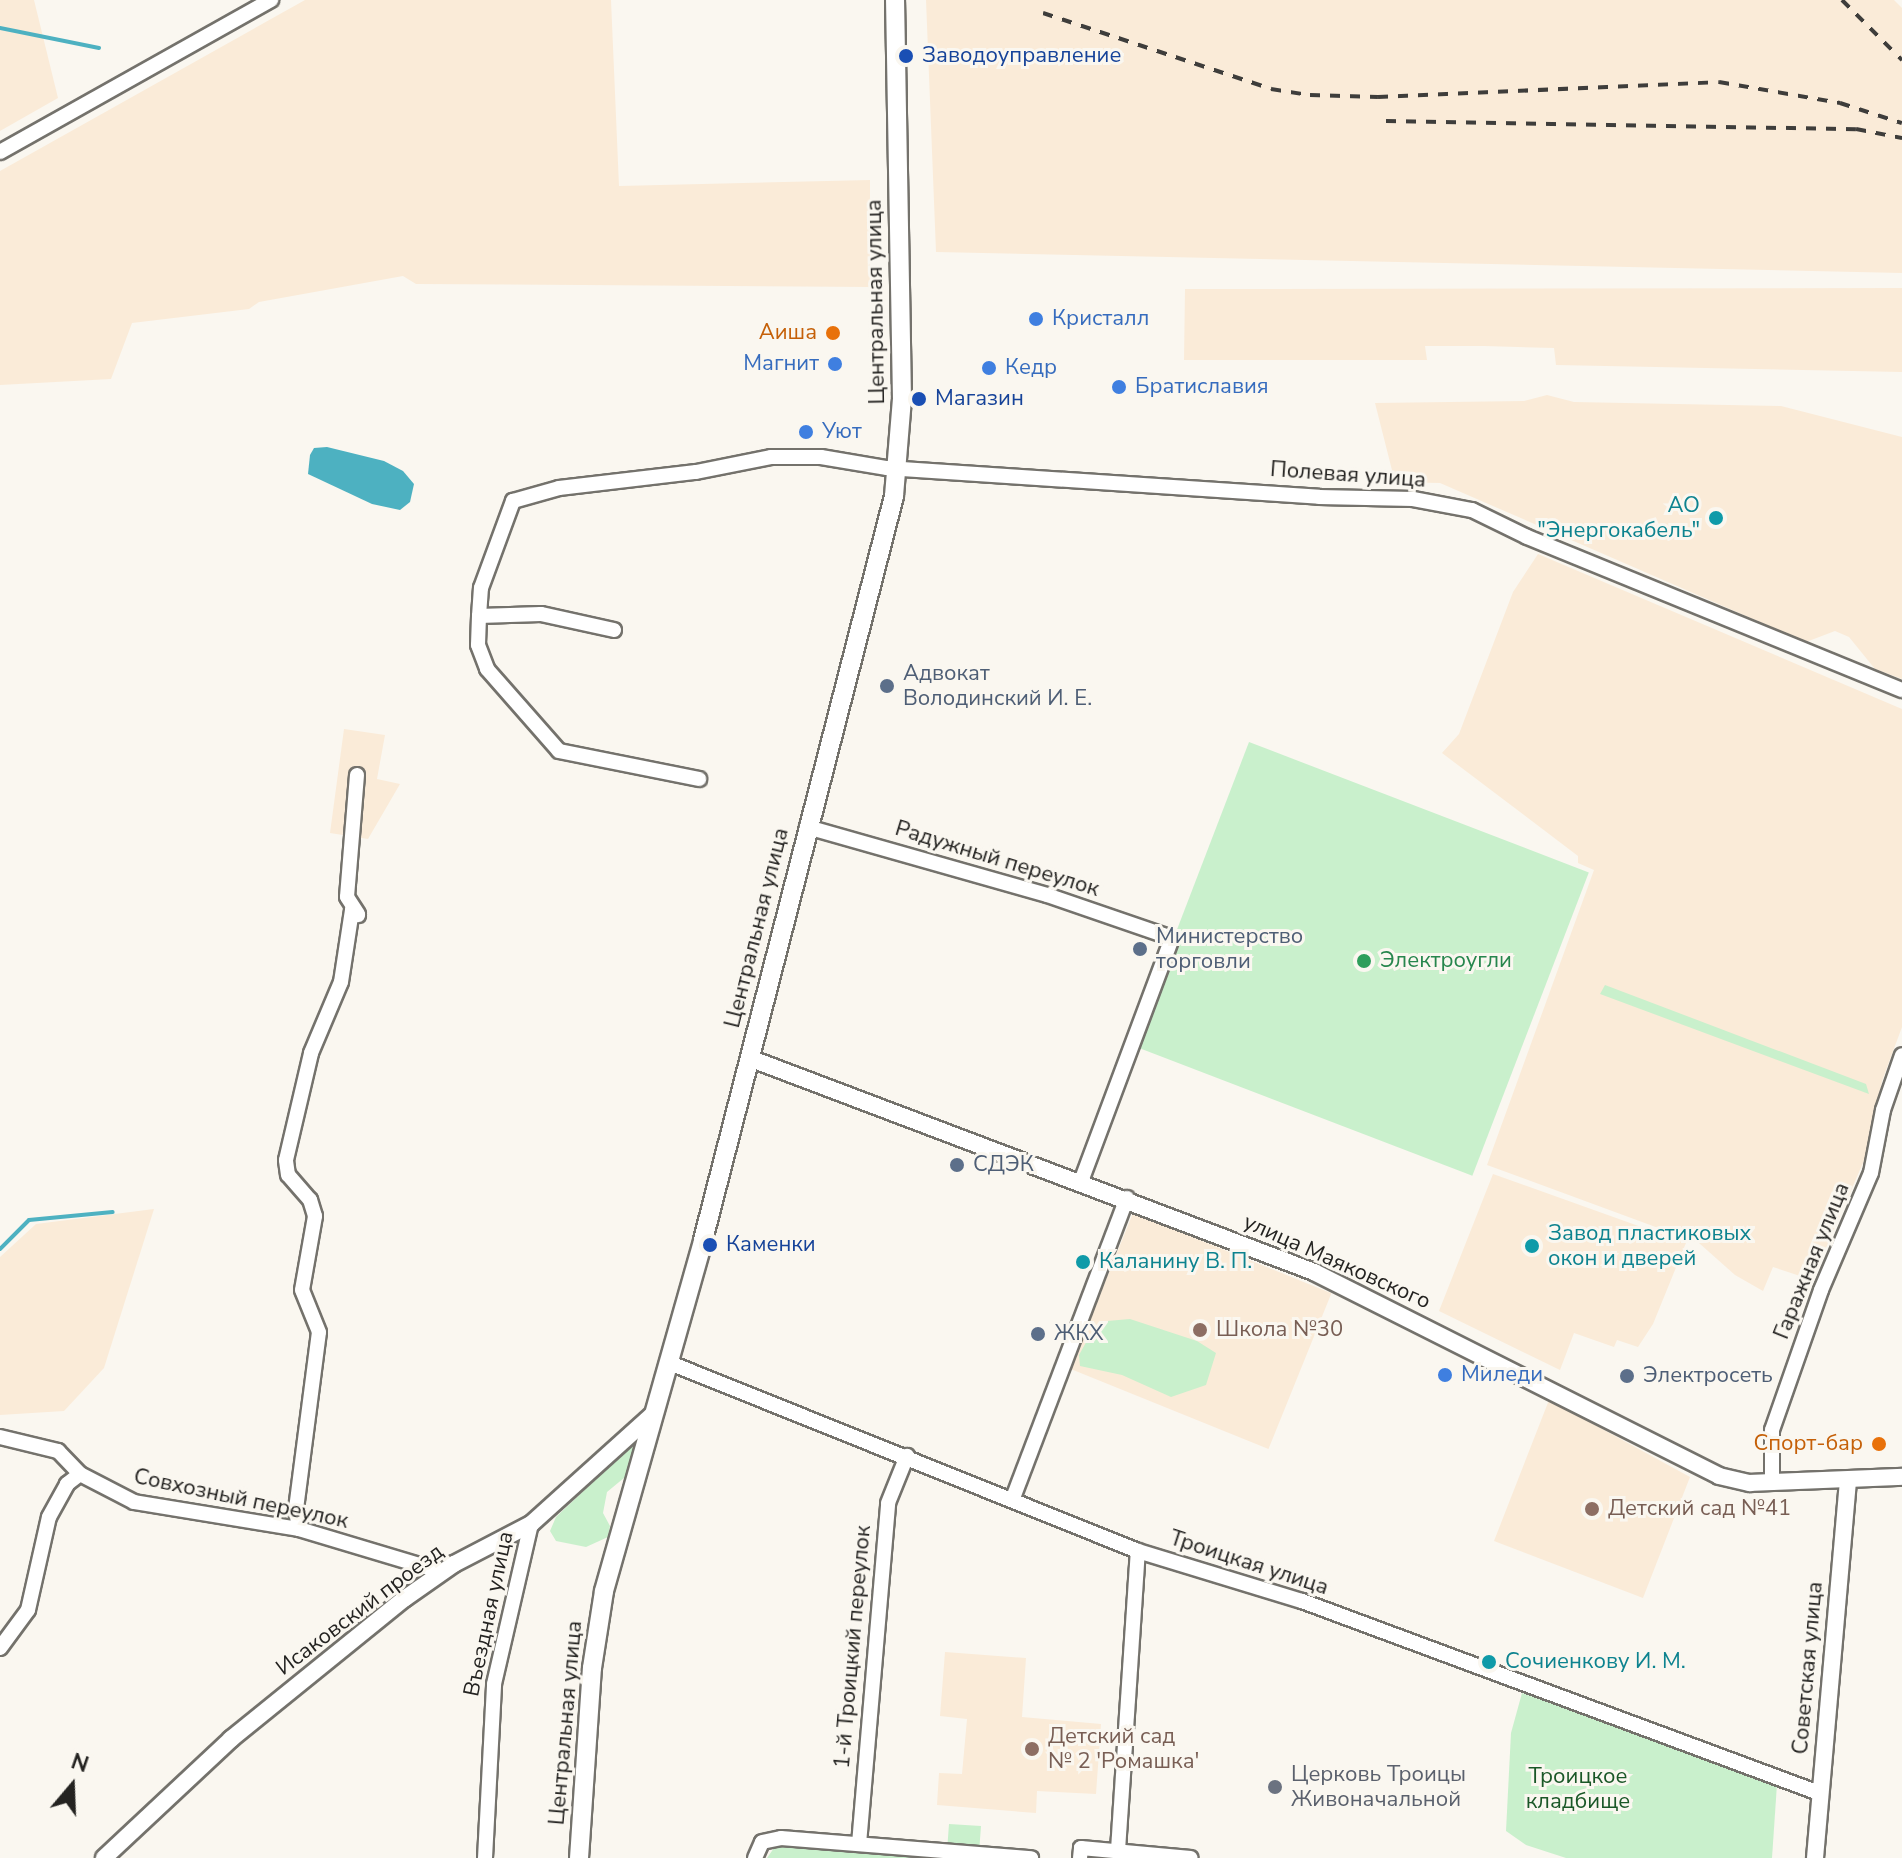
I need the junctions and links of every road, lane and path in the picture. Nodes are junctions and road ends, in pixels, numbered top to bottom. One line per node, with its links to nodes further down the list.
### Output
1 (271, 0): 3 (street)
2 (895, 0): 4 (main road, Центральная улица)
3 (0, 152)
4 (898, 469): 5 (street, Полевая улица); 7 (street, Полевая улица); 10 (main road, Центральная улица)
5 (479, 616): 6 (street); 9 (street)
6 (614, 630)
7 (1902, 690)
8 (357, 775): 25 (street)
9 (699, 779)
10 (807, 827): 12 (main road, Центральная улица); 13 (street, Радужный переулок)
11 (1902, 1055): 22 (street, Гаражная улица)
12 (749, 1058): 13 (street, улица Маяковского); 15 (main road, Центральная улица)
13 (1081, 1181): 14 (street, улица Маяковского)
14 (1127, 1198): 22 (street, улица Маяковского); 23 (street)
15 (670, 1363): 16 (main road, Центральная улица); 18 (street, Троицкая улица)
16 (653, 1414): 24 (street, Исаковский проезд); 34 (main road, Центральная улица)
17 (0, 1437): 19 (street, Совхозный переулок)
18 (907, 1456): 23 (street, Троицкая улица); 30 (street, 1-й Троицкий переулок)
19 (80, 1474): 25 (street, Совхозный переулок); 28 (street)
20 (1902, 1477): 21 (street, улица Маяковского)
21 (1848, 1481): 22 (street, улица Маяковского); 29 (street, Советская улица)
22 (1772, 1483)
23 (1013, 1498): 26 (street, Троицкая улица)
24 (531, 1524): 27 (street, Исаковский проезд); 33 (street, Въездная улица)
25 (299, 1529): 27 (street, Совхозный переулок)
26 (1138, 1551): 29 (street, Троицкая улица); 31 (street)
27 (442, 1572): 32 (street, Исаковский проезд)
28 (0, 1648)
29 (1819, 1793): 39 (street, Советская улица)
30 (859, 1844): 35 (street); 36 (street)
31 (1118, 1850): 37 (street); 38 (street)
32 (104, 1858)
33 (485, 1858)
34 (579, 1858)
35 (755, 1858)
36 (1031, 1858)
37 (1080, 1858)
38 (1191, 1858)
39 (1815, 1858)

